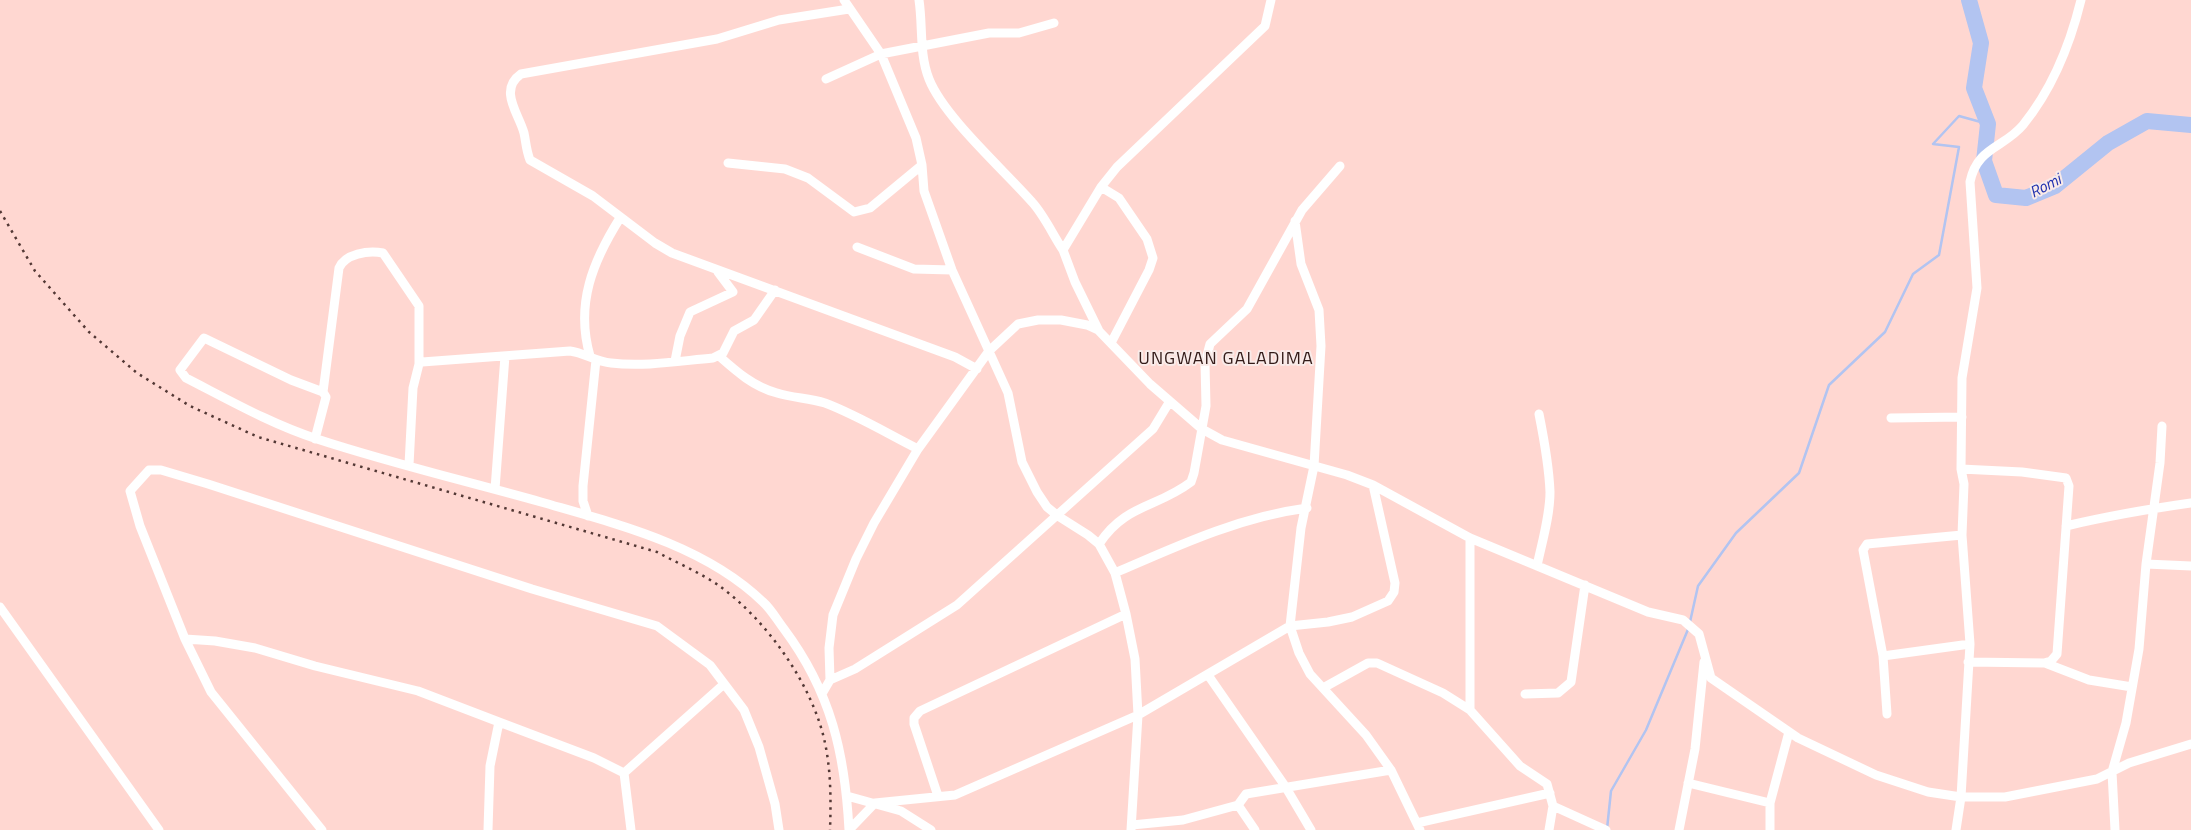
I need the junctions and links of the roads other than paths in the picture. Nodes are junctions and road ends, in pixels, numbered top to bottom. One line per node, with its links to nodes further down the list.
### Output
1 (844, 0): 5 (street)
2 (919, 0): 7 (street)
3 (1271, 0): 13 (street)
4 (2081, 0): 33 (street)
5 (849, 9): 8 (street); 14 (street)
6 (1054, 23): 7 (street)
7 (922, 46): 8 (street); 17 (street)
8 (880, 54): 9 (street); 11 (street)
9 (826, 79)
10 (728, 163): 11 (street)
11 (922, 165): 19 (street)
12 (1340, 166): 15 (street)
13 (1101, 187): 17 (street); 22 (street)
14 (620, 218): 18 (street); 26 (street)
15 (1295, 221): 36 (street); 40 (street)
16 (857, 248): 19 (street)
17 (1063, 250): 21 (street)
18 (715, 269): 20 (street); 27 (street)
19 (952, 270): 23 (street)
20 (775, 290): 25 (street); 29 (street)
21 (1099, 330): 22 (street); 23 (street)
22 (1111, 343): 31 (street)
23 (989, 351): 29 (street); 48 (street)
24 (505, 356): 26 (street); 28 (street); 43 (street)
25 (719, 356): 27 (street); 38 (street)
26 (593, 358): 27 (street); 47 (street)
27 (675, 362)
28 (419, 364): 30 (street); 39 (street)
29 (977, 370): 38 (street)
30 (323, 392): 37 (street); 37 (street)
31 (1170, 402): 36 (street); 48 (street)
32 (1539, 414): 54 (street)
33 (1962, 417): 34 (street); 41 (street)
34 (1891, 418)
35 (2162, 426): 46 (street)
36 (1202, 429): 40 (street); 52 (street)
37 (315, 438): 39 (street)
38 (918, 449): 68 (street)
39 (409, 465): 43 (street)
40 (1314, 466): 42 (street); 45 (street)
41 (1962, 469): 49 (street); 50 (street)
42 (1373, 485): 51 (street); 60 (street)
43 (495, 490): 47 (street)
44 (2191, 503): 46 (street)
45 (1307, 508): 56 (street); 60 (street)
46 (2154, 510): 49 (street); 53 (street)
47 (588, 516): 72 (street)
48 (1058, 516): 52 (street); 68 (street)
49 (2066, 526): 66 (street)
50 (1962, 535): 62 (street); 63 (street)
51 (1470, 538): 54 (street); 74 (street)
52 (1098, 544): 56 (street)
53 (2146, 564): 55 (street); 70 (street)
54 (1537, 566): 57 (street)
55 (2191, 566)
56 (1115, 573): 59 (street)
57 (1585, 585): 64 (street); 73 (street)
58 (0, 608): 95 (street)
59 (1126, 614): 76 (street); 87 (street)
60 (1290, 626): 67 (street); 71 (street)
61 (186, 640): 69 (street); 77 (street); 96 (street)
62 (1970, 644): 63 (street); 65 (street)
63 (1883, 656): 75 (street)
64 (1704, 659): 78 (street); 83 (street)
65 (1968, 662): 66 (street); 88 (street)
66 (2044, 663): 70 (street)
67 (1208, 675): 76 (street); 84 (street)
68 (830, 680): 72 (street)
69 (724, 684): 82 (street); 99 (street)
70 (2132, 687): 81 (street)
71 (1323, 688): 74 (street); 80 (street)
72 (822, 692): 86 (street)
73 (1525, 694)
74 (1470, 710): 85 (street)
75 (1887, 714)
76 (1138, 715): 87 (street); 94 (street)
77 (500, 722): 82 (street); 97 (street)
78 (1789, 732): 88 (street); 89 (street)
79 (2191, 744): 81 (street)
80 (1391, 770): 84 (street); 93 (street)
81 (2112, 772): 88 (street); 109 (street)
82 (624, 773): 98 (street)
83 (1688, 783): 89 (street); 106 (street)
84 (1285, 786): 91 (street); 103 (street)
85 (1550, 793): 92 (street); 93 (street)
86 (847, 796): 90 (street); 100 (street)
87 (938, 796): 90 (street)
88 (1961, 797): 108 (street)
89 (1770, 803): 107 (street)
90 (875, 804): 100 (street); 101 (street)
91 (1238, 805): 94 (street); 102 (street)
92 (1553, 806): 104 (street); 105 (street)
93 (1419, 826)
94 (1131, 827)
95 (158, 830)
96 (322, 830)
97 (488, 830)
98 (631, 830)
99 (779, 830)
100 (849, 830)
101 (931, 830)
102 (1255, 830)
103 (1311, 830)
104 (1548, 830)
105 (1606, 830)
106 (1679, 830)
107 (1770, 830)
108 (1956, 830)
109 (2115, 830)

